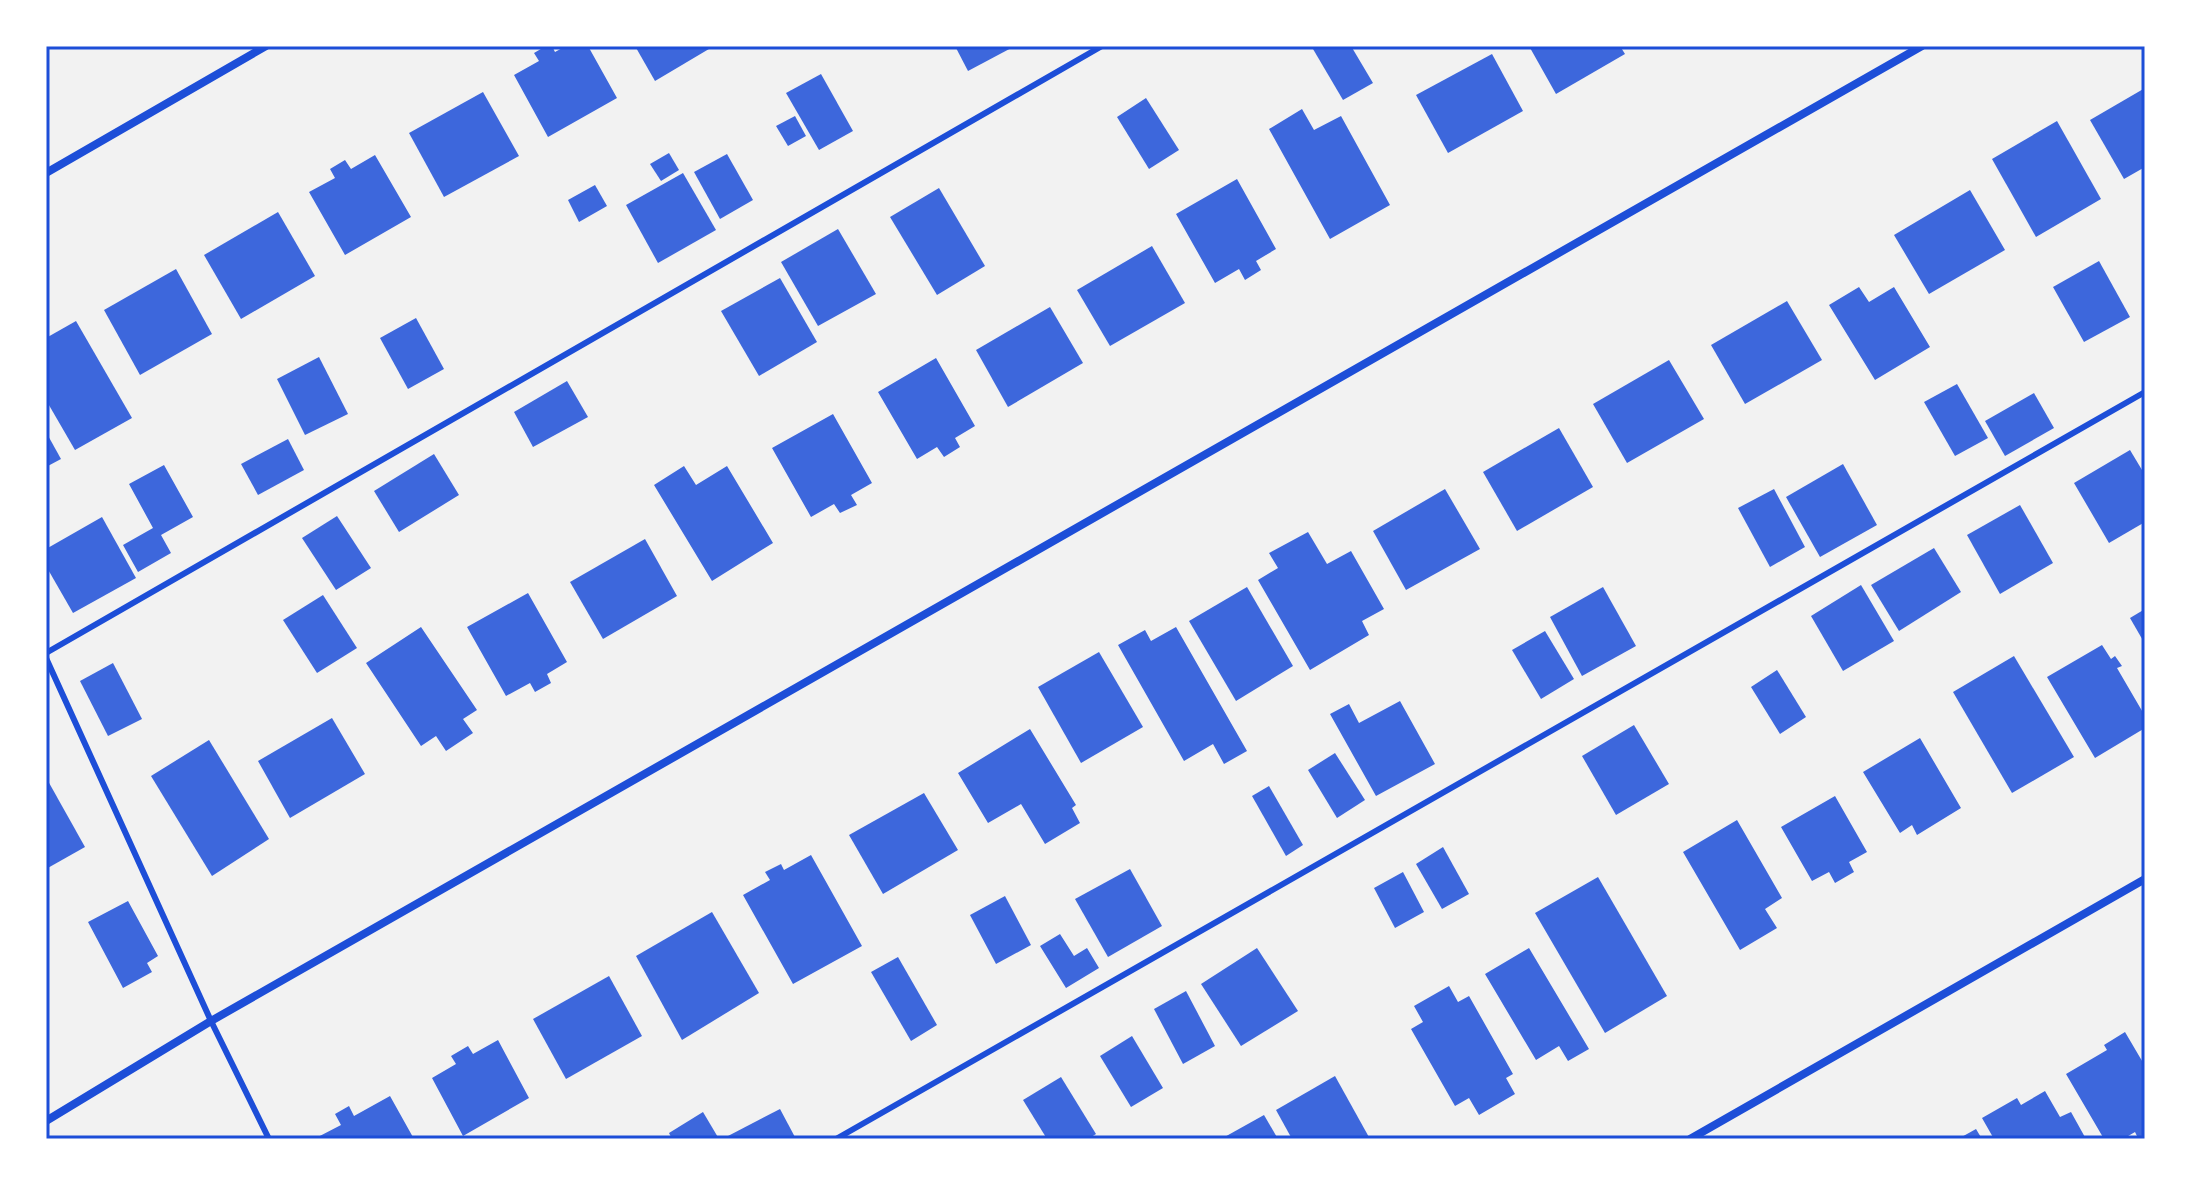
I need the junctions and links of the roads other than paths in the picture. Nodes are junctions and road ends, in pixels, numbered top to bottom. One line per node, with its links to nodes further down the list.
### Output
1 (266, 46): 4 (street)
2 (1102, 46): 6 (lane)
3 (1922, 46): 8 (street)
4 (46, 173)
5 (2145, 392): 11 (lane)
6 (46, 655): 8 (lane)
7 (2145, 879): 12 (street)
8 (211, 1021): 9 (street); 10 (lane)
9 (46, 1121)
10 (269, 1139)
11 (836, 1139)
12 (1690, 1139)

